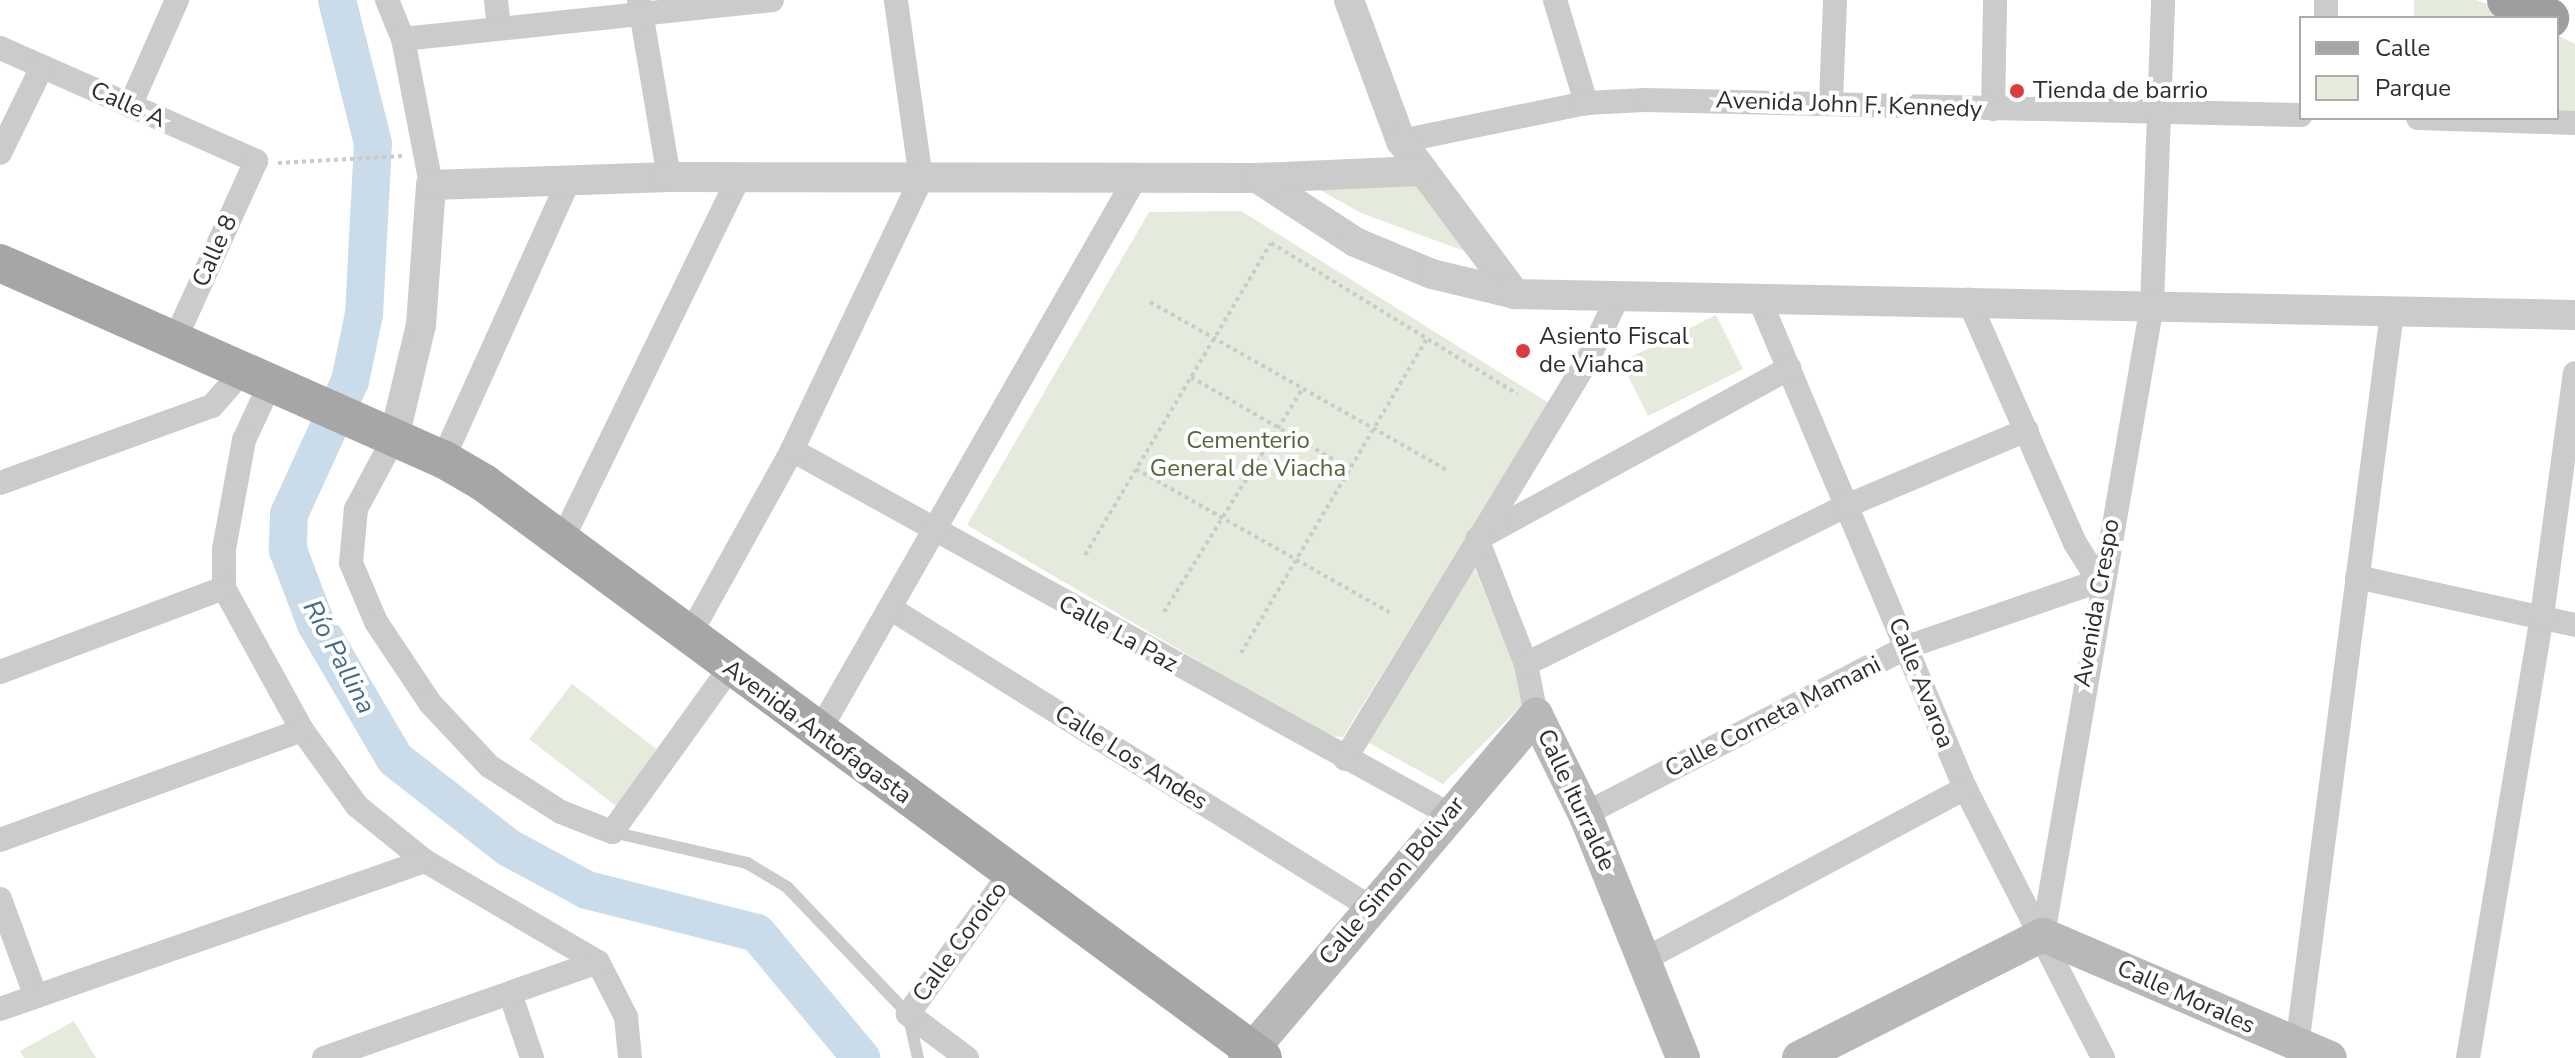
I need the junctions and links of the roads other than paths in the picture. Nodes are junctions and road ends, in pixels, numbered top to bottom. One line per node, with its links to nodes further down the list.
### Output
1 (177, 0): 20 (street)
2 (387, 0): 15 (street)
3 (496, 0): 14 (street)
4 (772, 0): 12 (street)
5 (896, 0): 34 (street)
6 (1349, 0): 26 (street)
7 (1555, 0): 19 (street)
8 (1835, 0): 18 (street)
9 (1995, 0): 21 (street)
10 (2163, 0): 22 (street, Avenida Crespo)
11 (2507, 0): 13 (highway)
12 (639, 9): 14 (street); 30 (street)
13 (2544, 16)
14 (499, 28): 15 (street)
15 (403, 39): 36 (street)
16 (0, 48): 17 (street, Calle A)
17 (42, 67): 20 (street, Calle A); 27 (street)
18 (1831, 101): 19 (street, Avenida John F. Kennedy); 21 (street, Avenida John F. Kennedy)
19 (1586, 103): 26 (street, Avenida John F. Kennedy)
20 (130, 106): 28 (street, Calle A)
21 (1993, 109): 22 (street, Avenida John F. Kennedy)
22 (2158, 112): 23 (street, Avenida John F. Kennedy); 42 (street, Avenida Crespo)
23 (2299, 115)
24 (2481, 120): 25 (street)
25 (2575, 123)
26 (1401, 141): 29 (street)
27 (0, 153)
28 (256, 161): 45 (street, Calle 8)
29 (1419, 171): 33 (street); 38 (street)
30 (669, 177): 31 (street); 35 (street)
31 (739, 177): 34 (street); 57 (street)
32 (1136, 177): 33 (street); 34 (street); 55 (street)
33 (1257, 178): 38 (street)
34 (921, 179): 51 (street)
35 (569, 180): 36 (street); 52 (street)
36 (431, 185): 50 (street)
37 (0, 263): 45 (main road, Avenida Antofagasta)
38 (1515, 294): 40 (street)
39 (1759, 298): 40 (street); 41 (street); 46 (street, Calle Avaroa)
40 (1617, 299): 56 (street)
41 (1968, 299): 42 (street); 49 (street)
42 (2152, 305): 43 (street); 59 (street, Avenida Crespo)
43 (2392, 313): 44 (street); 58 (street)
44 (2575, 315)
45 (174, 342): 48 (main road, Avenida Antofagasta)
46 (1789, 368): 54 (street, Calle Avaroa); 56 (street)
47 (2575, 373): 62 (street)
48 (270, 384): 50 (main road, Avenida Antofagasta); 53 (street); 60 (street)
49 (2027, 430): 54 (street); 59 (street)
50 (394, 438): 52 (main road, Avenida Antofagasta); 76 (street)
51 (792, 450): 55 (street, Calle La Paz); 64 (street)
52 (443, 459): 57 (main road, Avenida Antofagasta)
53 (7, 475)
54 (1846, 506): 65 (street, Calle Avaroa); 66 (street)
55 (935, 534): 61 (street); 72 (street, Calle La Paz)
56 (1477, 539): 66 (street, Calle Iturralde); 72 (street)
57 (562, 540): 64 (main road, Avenida Antofagasta)
58 (2357, 577): 62 (street); 89 (street)
59 (2099, 581): 65 (street, Calle Corneta Mamani); 82 (street, Avenida Crespo)
60 (224, 588): 68 (street); 70 (street)
61 (893, 610): 71 (street); 81 (street, Calle Los Andes)
62 (2542, 616): 63 (street); 100 (street)
63 (2575, 625)
64 (688, 638): 67 (main road, Avenida Antofagasta)
65 (1907, 647): 73 (street, Calle Avaroa); 75 (street, Calle Corneta Mamani)
66 (1526, 664): 69 (street, Calle Iturralde)
67 (730, 668): 71 (main road, Avenida Antofagasta); 76 (street)
68 (0, 672)
69 (1536, 715): 74 (main road, Calle Simon Bolivar); 75 (main road, Calle Iturralde)
70 (302, 730): 77 (street); 78 (street)
71 (817, 735): 79 (main road, Avenida Antofagasta)
72 (1345, 759): 74 (street, Calle La Paz)
73 (1965, 788): 82 (street, Calle Avaroa); 83 (street)
74 (1447, 813): 81 (main road, Calle Simon Bolivar)
75 (1585, 814): 83 (main road, Calle Iturralde)
76 (612, 832): 88 (lane)
77 (0, 840)
78 (425, 861): 84 (street); 86 (street)
79 (1011, 872): 88 (street, Calle Coroico); 90 (main road, Avenida Antofagasta)
80 (0, 899): 86 (street)
81 (1370, 907): 90 (main road, Calle Simon Bolivar)
82 (2043, 935): 89 (main road, Calle Morales); 97 (main road); 98 (street, Calle Avaroa)
83 (1647, 958): 96 (main road, Calle Iturralde)
84 (598, 962): 85 (street); 93 (street)
85 (510, 993): 91 (street); 92 (street)
86 (36, 997): 87 (street)
87 (0, 1009)
88 (908, 1014): 94 (lane, Calle Coroico); 95 (street)
89 (2297, 1046): 99 (main road, Calle Morales)
90 (1253, 1055)
91 (324, 1058)
92 (532, 1058)
93 (630, 1058)
94 (918, 1058)
95 (967, 1058)
96 (1683, 1058)
97 (1799, 1058)
98 (2103, 1058)
99 (2330, 1058)
100 (2468, 1058)

